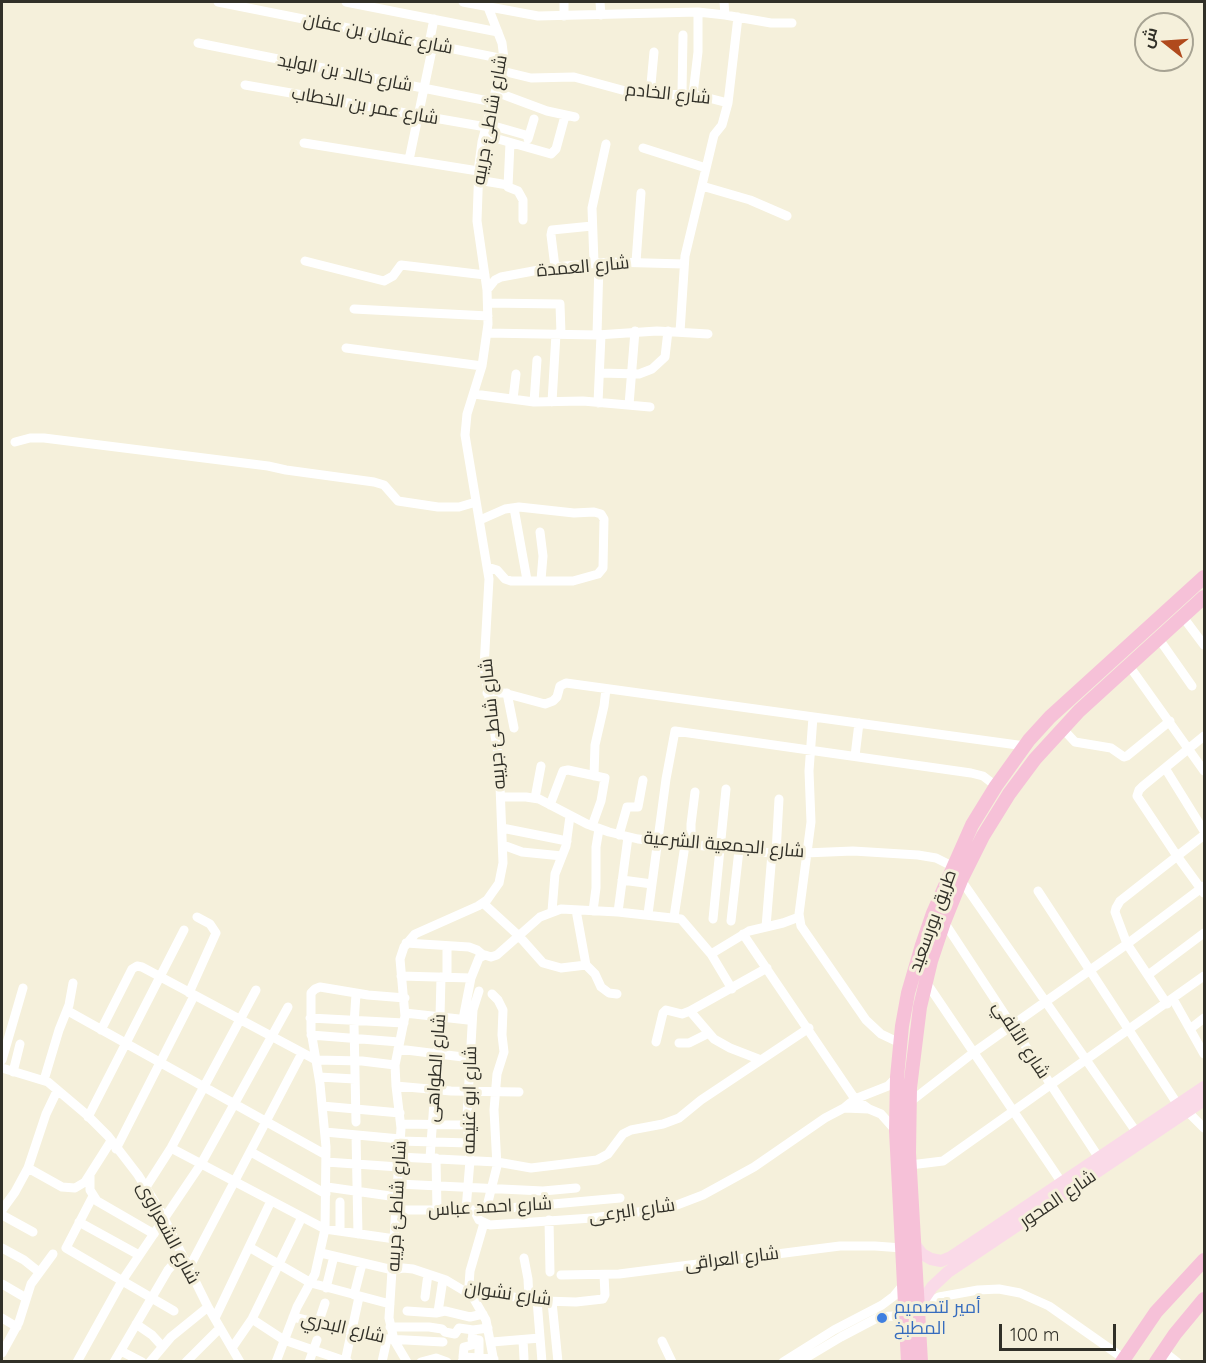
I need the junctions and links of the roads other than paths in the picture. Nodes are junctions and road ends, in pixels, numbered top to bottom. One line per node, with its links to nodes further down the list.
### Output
1 (218, 2): 18 (street, شارع عثمان بن عفان)
2 (346, 2): 13 (street)
3 (463, 2): 7 (street)
4 (564, 2): 11 (street)
5 (600, 2): 9 (street)
6 (724, 2): 10 (street)
7 (487, 4): 11 (street); 15 (street, شارع شاطئ جريبه)
8 (698, 12): 9 (street); 10 (street); 25 (street)
9 (601, 15): 11 (street)
10 (725, 15): 12 (street)
11 (564, 16)
12 (738, 17): 14 (street); 28 (street)
13 (434, 19): 15 (street); 18 (street)
14 (792, 24)
15 (498, 32): 20 (street, شارع شاطئ جريبه)
16 (682, 35): 24 (street)
17 (198, 43): 23 (street, شارع خالد بن الوليد)
18 (431, 45): 20 (street, شارع عثمان بن عفان); 23 (street)
19 (654, 52): 26 (street)
20 (504, 59): 21 (street, شارع شاطئ جريبه)
21 (502, 71): 26 (street, شارع الخادم); 27 (street, شارع شاطئ جريبه)
22 (245, 85): 29 (street, شارع عمر بن الخطاب)
23 (424, 88): 27 (street, شارع خالد بن الوليد); 29 (street)
24 (682, 94): 25 (street, شارع الخادم); 26 (street, شارع الخادم)
25 (693, 94): 28 (street, شارع الخادم)
26 (650, 95)
27 (495, 97): 31 (street, شارع شاطئ جريبه); 36 (street, شارع خالد بن الوليد)
28 (728, 103): 39 (street)
29 (418, 115): 31 (street, شارع عمر بن الخطاب); 38 (street)
30 (534, 119): 32 (street)
31 (486, 129): 32 (street); 34 (street); 40 (street, شارع شاطئ جريبه)
32 (529, 136): 36 (street)
33 (304, 143): 38 (street)
34 (510, 143): 36 (street); 41 (street)
35 (606, 144): 46 (street)
36 (526, 147)
37 (643, 148): 39 (street)
38 (409, 160): 40 (street)
39 (706, 168): 42 (street)
40 (478, 175): 41 (street); 52 (street, شارع شاطئ جريبه)
41 (508, 185): 45 (street)
42 (702, 186): 44 (street); 50 (street)
43 (641, 193): 48 (street)
44 (787, 216)
45 (523, 219)
46 (592, 226): 49 (street); 51 (street)
47 (305, 261): 52 (street)
48 (636, 262): 49 (street, شارع العمدة); 50 (street, شارع العمدة)
49 (596, 263): 51 (street, شارع العمدة); 63 (street)
50 (684, 264): 59 (street)
51 (555, 267): 53 (street, شارع العمدة)
52 (485, 275): 53 (street, شارع شاطئ جريبه)
53 (487, 290): 54 (street, شارع شاطئ جريبه)
54 (488, 303): 56 (street, شارع شاطئ جريبه); 61 (street)
55 (354, 309): 56 (street)
56 (488, 316): 60 (street, شارع شاطئ جريبه)
57 (635, 331): 58 (street); 63 (street); 69 (street)
58 (668, 331): 59 (street); 69 (street)
59 (680, 332): 62 (street)
60 (487, 333): 61 (street); 66 (street, شارع شاطئ جريبه)
61 (559, 334): 63 (street); 73 (street)
62 (708, 334)
63 (599, 335): 67 (street)
64 (346, 348): 66 (street)
65 (537, 360): 72 (street)
66 (482, 366): 70 (street, شارع شاطئ جريبه)
67 (600, 373): 69 (street); 74 (street)
68 (516, 374): 71 (street)
69 (632, 374): 75 (street)
70 (474, 393): 71 (street); 78 (street, شارع شاطئ جريبه)
71 (513, 399): 72 (street)
72 (534, 402): 73 (street)
73 (552, 402): 74 (street)
74 (598, 403): 75 (street)
75 (629, 405): 76 (street)
76 (650, 407)
77 (15, 442): 78 (street)
78 (476, 502): 80 (street, شارع شاطئ جريبه)
79 (514, 508): 80 (street); 84 (street); 85 (street)
80 (480, 520): 82 (street, شارع شاطئ جريبه)
81 (540, 532): 85 (street)
82 (488, 567): 84 (street); 93 (street, شارع شاطئ جريبه)
83 (1204, 577): 98 (highway, طريق بورسعيد)
84 (526, 580): 85 (street)
85 (541, 580)
86 (1204, 597): 87 (highway, طريق بورسعيد)
87 (1183, 617): 88 (highway, طريق بورسعيد); 89 (street)
88 (1159, 639): 90 (highway, طريق بورسعيد); 91 (street)
89 (1204, 645)
90 (1130, 667): 96 (street); 100 (highway, طريق بورسعيد)
91 (1192, 686)
92 (606, 688): 94 (street); 95 (street); 109 (street)
93 (488, 693): 94 (street); 115 (street, شارع شاطئ جريبه)
94 (507, 693): 99 (street)
95 (813, 717): 97 (street); 104 (street)
96 (1170, 721): 100 (street); 103 (street)
97 (859, 723): 102 (street); 106 (street)
98 (1044, 723): 100 (highway); 102 (highway, طريق بورسعيد)
99 (514, 728)
100 (1059, 731): 105 (highway, طريق بورسعيد)
101 (1204, 736): 103 (street)
102 (1027, 743): 105 (highway); 112 (highway, طريق بورسعيد)
103 (1190, 748): 107 (street); 108 (street)
104 (810, 750): 106 (street); 125 (street); 131 (street)
105 (1041, 751): 136 (highway, طريق بورسعيد)
106 (855, 756): 112 (street)
107 (1165, 768): 122 (street); 133 (street)
108 (1204, 771)
109 (594, 776): 111 (street); 121 (street)
110 (643, 780): 123 (street)
111 (558, 782): 116 (street); 118 (street)
112 (996, 786): 134 (highway, طريق بورسعيد)
113 (726, 789): 128 (street)
114 (695, 792): 127 (street)
115 (501, 797): 116 (street, شارع الجمعية الشرعية); 120 (street, شارع شاطئ جريبه)
116 (535, 798): 118 (street, شارع الجمعية الشرعية)
117 (779, 799): 130 (street)
118 (550, 805): 119 (street, شارع الجمعية الشرعية)
119 (570, 816): 121 (street, شارع الجمعية الشرعية); 124 (street)
120 (502, 828): 124 (street); 126 (street, شارع شاطئ جريبه)
121 (595, 828): 123 (street, شارع الجمعية الشرعية); 142 (street)
122 (1204, 833): 133 (street)
123 (623, 836): 125 (street, شارع الجمعية الشرعية); 135 (street)
124 (567, 841): 132 (street)
125 (657, 842): 127 (street, شارع الجمعية الشرعية); 137 (street)
126 (503, 845): 132 (street); 140 (street, شارع شاطئ جريبه)
127 (688, 845): 128 (street, شارع الجمعية الشرعية); 147 (street)
128 (720, 848): 129 (street, شارع الجمعية الشرعية); 149 (street)
129 (739, 850): 130 (street, شارع الجمعية الشرعية); 150 (street)
130 (774, 853): 131 (street, شارع الجمعية الشرعية); 152 (street)
131 (808, 853): 134 (street, شارع الجمعية الشرعية); 148 (street)
132 (562, 856): 143 (street)
133 (1177, 856): 138 (street); 158 (street)
134 (952, 866): 209 (highway, طريق بورسعيد)
135 (622, 880): 137 (street); 144 (street)
136 (961, 880): 151 (highway, طريق بورسعيد); 182 (street)
137 (652, 884): 145 (street)
138 (1203, 889): 158 (street)
139 (1038, 891): 164 (street)
140 (483, 903): 156 (street); 157 (street, شارع شاطئ جريبه)
141 (576, 910): 142 (street); 143 (street); 162 (street)
142 (593, 910): 144 (street)
143 (552, 911): 156 (street)
144 (618, 912): 145 (street)
145 (648, 914): 147 (street)
146 (197, 917): 177 (street)
147 (674, 917): 160 (street)
148 (799, 917): 152 (street); 209 (street)
149 (713, 919)
150 (731, 921)
151 (944, 922): 171 (highway, طريق بورسعيد); 195 (street, شارع الألفي)
152 (766, 927): 155 (street)
153 (184, 930): 168 (street)
154 (1204, 933): 165 (street)
155 (743, 934): 160 (street); 163 (street)
156 (519, 936): 161 (street); 162 (street)
157 (406, 943): 159 (street); 166 (street, شارع شاطئ جريبه)
158 (1128, 944): 164 (street); 165 (street)
159 (447, 946): 161 (street); 169 (street, شارع الطواهى)
160 (711, 954): 174 (street)
161 (483, 956): 170 (street)
162 (586, 965): 180 (street)
163 (766, 968): 174 (street); 196 (street)
164 (1090, 969): 182 (street); 197 (street)
165 (1148, 975): 183 (street)
166 (401, 976): 169 (street); 181 (street, شارع شاطئ جريبه)
167 (1204, 976): 183 (street)
168 (160, 977): 177 (street); 199 (street); 205 (street)
169 (444, 977): 170 (street); 188 (street, شارع الطواهى)
170 (471, 978): 193 (street)
171 (926, 982): 209 (highway, طريق بورسعيد); 211 (street)
172 (73, 983): 185 (street)
173 (23, 988): 216 (street)
174 (732, 989): 186 (street)
175 (256, 990): 191 (street)
176 (479, 991): 193 (street, شارع ابو غنيمه)
177 (192, 994): 191 (street); 220 (street)
178 (356, 994): 181 (street); 189 (street); 192 (street)
179 (492, 994): 235 (street)
180 (617, 994)
181 (405, 998): 187 (street, شارع شاطئ جريبه)
182 (1045, 1001): 195 (street); 215 (street)
183 (1170, 1002): 197 (street); 198 (street)
184 (288, 1007): 202 (street)
185 (68, 1011): 199 (street); 227 (street)
186 (690, 1011): 200 (street); 204 (street)
187 (405, 1012): 188 (street); 194 (street, شارع شاطئ جريبه)
188 (440, 1017): 193 (street); 212 (street, شارع الطواهى)
189 (310, 1018): 192 (street); 201 (street)
190 (1204, 1018): 198 (street)
191 (239, 1019): 202 (street); 229 (street)
192 (354, 1020): 194 (street); 203 (street)
193 (467, 1020): 214 (street, شارع ابو غنيمه)
194 (404, 1023): 208 (street, شارع شاطئ جريبه)
195 (1011, 1025): 211 (street); 228 (street, شارع الألفي)
196 (809, 1028): 219 (street); 237 (street)
197 (1129, 1029): 215 (street); 243 (street)
198 (1190, 1029): 213 (street)
199 (101, 1030): 205 (street)
200 (709, 1033): 206 (street); 219 (street)
201 (311, 1035): 203 (street); 217 (street)
202 (271, 1036): 210 (street); 240 (street)
203 (354, 1037): 208 (street); 218 (street)
204 (656, 1042)
205 (126, 1043): 220 (street); 248 (street)
206 (679, 1043)
207 (20, 1044): 223 (street)
208 (399, 1045): 212 (street); 221 (street, شارع شاطئ جريبه)
209 (904, 1046): 225 (highway, طريق بورسعيد); 239 (highway, طريق بورسعيد)
210 (302, 1053): 217 (street); 249 (street)
211 (973, 1053): 239 (street); 246 (street)
212 (437, 1054): 214 (street); 232 (street, شارع الطواهى)
213 (1204, 1054)
214 (471, 1058): 233 (street, شارع ابو غنيمه)
215 (1085, 1059): 228 (street); 257 (street)
216 (2, 1060)
217 (316, 1060): 218 (street); 224 (street)
218 (355, 1060): 221 (street); 226 (street)
219 (761, 1060): 270 (street)
220 (160, 1063): 229 (street); 262 (street)
221 (395, 1065): 230 (street, شارع شاطئ جريبه)
222 (2, 1068): 223 (street)
223 (13, 1072): 227 (street)
224 (319, 1077): 226 (street); 241 (street)
225 (897, 1077): 237 (street, شارع البرعى); 255 (highway, طريق بورسعيد)
226 (355, 1079): 244 (street)
227 (44, 1080): 234 (street, شارع الشعراوى)
228 (1050, 1084): 246 (street); 268 (street, شارع الألفي)
229 (203, 1086): 240 (street); 263 (street)
230 (396, 1086): 232 (street); 247 (street, شارع شاطئ جريبه)
231 (1204, 1087): 243 (main road, شارع المحور)
232 (435, 1090): 233 (street); 252 (street, شارع الطواهى)
233 (469, 1090): 235 (street); 253 (street, شارع ابو غنيمه)
234 (57, 1091): 248 (street, شارع الشعراوى); 275 (street)
235 (496, 1091): 236 (street); 270 (street)
236 (519, 1092)
237 (855, 1099): 242 (street, شارع البرعى); 245 (street)
238 (1204, 1100): 243 (main road, شارع المحور)
239 (910, 1102): 273 (highway, طريق بورسعيد)
240 (234, 1104): 249 (street); 271 (street)
241 (322, 1106): 244 (street); 256 (street)
242 (844, 1108): 245 (street); 301 (street, شارع البرعى)
243 (1182, 1108): 254 (street); 257 (main road, شارع المحور); 276 (main road, شارع المحور)
244 (356, 1109): 247 (street); 250 (street)
245 (869, 1109): 255 (street)
246 (1012, 1110): 273 (street); 279 (street)
247 (400, 1113): 251 (street, شارع شاطئ جريبه)
248 (88, 1117): 262 (street, شارع الشعراوى)
249 (266, 1122): 264 (street); 266 (street)
250 (356, 1122)
251 (401, 1124): 252 (street); 259 (street, شارع شاطئ جريبه)
252 (432, 1125): 253 (street); 260 (street, شارع الطواهى)
253 (468, 1125): 261 (street, شارع ابو غنيمه)
254 (1204, 1128)
255 (896, 1131): 311 (highway, طريق بورسعيد)
256 (325, 1132): 258 (street); 266 (street)
257 (1137, 1133): 268 (main road, شارع المحور)
258 (356, 1135): 259 (street); 272 (street)
259 (400, 1140): 260 (street); 265 (street, شارع شاطئ جريبه)
260 (431, 1142): 261 (street); 267 (street, شارع الطواهى)
261 (469, 1143): 269 (street, شارع ابو غنيمه)
262 (113, 1145): 277 (street); 282 (street, شارع الشعراوى)
263 (171, 1148): 271 (street); 282 (street)
264 (251, 1152): 278 (street); 286 (street)
265 (399, 1157): 267 (street); 274 (street, شارع شاطئ جريبه)
266 (326, 1158): 272 (street); 286 (street)
267 (433, 1158): 269 (street); 281 (street, شارع الطواهى)
268 (1100, 1158): 276 (main road, شارع المحور)
269 (470, 1160): 270 (street); 283 (street, شارع ابو غنيمه)
270 (497, 1162): 284 (street)
271 (201, 1164): 278 (street); 300 (street)
272 (357, 1164): 274 (street); 287 (street)
273 (910, 1165): 311 (highway, طريق بورسعيد)
274 (399, 1167): 280 (street, شارع شاطئ جريبه)
275 (28, 1168): 277 (street); 293 (street)
276 (1091, 1170): 279 (main road, شارع المحور); 347 (main road, شارع المحور)
277 (90, 1174): 288 (street)
278 (235, 1182): 291 (street); 322 (street)
279 (1062, 1183): 311 (main road, شارع المحور)
280 (398, 1184): 281 (street); 289 (street, شارع شاطئ جريبه)
281 (435, 1186): 283 (street); 295 (street, شارع الطواهى)
282 (146, 1187): 300 (street, شارع الشعراوى)
283 (468, 1187): 284 (street); 296 (street, شارع ابو غنيمه)
284 (492, 1188): 285 (street); 297 (street)
285 (576, 1188)
286 (327, 1191): 287 (street); 304 (street)
287 (357, 1191): 289 (street); 308 (street)
288 (93, 1196): 302 (street); 307 (street)
289 (397, 1197): 294 (street, شارع شاطئ جريبه)
290 (620, 1198): 297 (street, شارع احمد عباس)
291 (271, 1201): 299 (street); 310 (street)
292 (340, 1202): 305 (street)
293 (2, 1210)
294 (396, 1210): 295 (street, شارع احمد عباس); 309 (street, شارع شاطئ جريبه)
295 (437, 1210): 296 (street, شارع احمد عباس)
296 (470, 1210): 297 (street, شارع احمد عباس); 303 (street)
297 (486, 1210)
298 (2, 1215): 306 (street)
299 (302, 1217): 304 (street); 321 (street)
300 (165, 1218): 307 (street); 315 (street, شارع الشعراوى)
301 (549, 1220): 303 (street, شارع البرعى); 325 (street)
302 (79, 1222): 316 (street); 330 (street)
303 (484, 1223): 335 (street)
304 (325, 1228): 305 (street); 313 (street)
305 (340, 1231): 308 (street)
306 (33, 1232)
307 (154, 1234): 316 (street)
308 (358, 1234): 309 (street)
309 (395, 1239): 323 (street, شارع شاطئ جريبه)
310 (249, 1247): 321 (street); 355 (street)
311 (909, 1247): 328 (street, شارع العراقى); 333 (highway, طريق بورسعيد); 347 (highway, طريق بورسعيد)
312 (2, 1248): 324 (street)
313 (321, 1253): 317 (street, شارع نشوان); 331 (street)
314 (53, 1254): 324 (street)
315 (182, 1254): 322 (street, شارع الشعراوى); 339 (street)
316 (139, 1255): 330 (street)
317 (334, 1256): 320 (street, شارع نشوان); 334 (street)
318 (524, 1258): 342 (street)
319 (1204, 1260): 390 (highway)
320 (362, 1264): 323 (street, شارع نشوان); 336 (street)
321 (279, 1266): 331 (street); 356 (street)
322 (189, 1268): 346 (street, شارع الشعراوى)
323 (393, 1270): 326 (street, شارع نشوان); 345 (street, شارع شاطئ جريبه)
324 (39, 1272): 338 (street)
325 (550, 1272)
326 (429, 1274): 329 (street, شارع نشوان); 337 (street)
327 (561, 1275): 328 (street, شارع العراقى)
328 (604, 1275): 343 (street, شارع نشوان)
329 (443, 1279): 335 (street, شارع نشوان); 351 (street)
330 (122, 1281): 339 (street); 392 (street)
331 (310, 1283): 334 (street); 353 (street)
332 (2, 1284): 338 (street)
333 (904, 1284): 357 (highway, طريق بورسعيد); 405 (street)
334 (326, 1288): 336 (street)
335 (470, 1292): 342 (street, شارع نشوان); 352 (street)
336 (357, 1296): 345 (street); 367 (street)
337 (425, 1297)
338 (26, 1298): 362 (street)
339 (151, 1298): 348 (street); 358 (street)
340 (1204, 1299): 383 (highway)
341 (408, 1300): 349 (street)
342 (533, 1300): 343 (street, شارع نشوان); 376 (street)
343 (552, 1302): 378 (street)
344 (325, 1303): 359 (street)
345 (390, 1304): 363 (street, شارع شاطئ جريبه)
346 (208, 1307): 355 (street, شارع الشعراوى); 377 (street)
347 (919, 1307): 390 (street); 408 (highway, طريق بورسعيد)
348 (174, 1311)
349 (407, 1311): 350 (street); 360 (street)
350 (421, 1312): 351 (street); 361 (street)
351 (438, 1312): 352 (street)
352 (483, 1314): 365 (street)
353 (293, 1317): 359 (street, شارع البدري); 370 (street)
354 (2, 1318): 362 (street)
355 (215, 1318): 364 (street, شارع الشعراوى)
356 (252, 1319): 370 (street); 379 (street)
357 (906, 1321): 406 (street); 407 (highway, طريق بورسعيد)
358 (136, 1324): 377 (street); 381 (street)
359 (318, 1324): 367 (street, شارع البدري)
360 (406, 1326): 361 (street); 363 (street)
361 (420, 1326): 366 (street)
362 (17, 1327): 382 (street)
363 (390, 1327): 369 (street, شارع شاطئ جريبه)
364 (220, 1328): 379 (street, شارع الشعراوى); 396 (street)
365 (488, 1328): 368 (street); 375 (street)
366 (444, 1331): 368 (street); 374 (street)
367 (351, 1332): 369 (street, شارع البدري); 391 (street)
368 (473, 1334): 384 (street); 385 (street)
369 (391, 1339): 374 (street, شارع البدري); 399 (street); 400 (street, شارع شاطئ جريبه)
370 (284, 1340): 380 (street); 397 (street)
371 (317, 1340): 380 (street)
372 (523, 1340): 375 (street); 376 (street); 386 (street)
373 (662, 1341): 404 (street)
374 (443, 1342): 388 (street)
375 (492, 1342): 389 (street)
376 (541, 1343): 378 (street); 402 (street)
377 (162, 1346): 395 (street)
378 (557, 1346): 403 (street)
379 (232, 1348): 387 (street, شارع الشعراوى)
380 (313, 1350): 391 (street); 398 (street)
381 (120, 1351): 393 (street); 394 (street)
382 (2, 1353)
383 (1159, 1356): 409 (street)
384 (480, 1358): 385 (street); 389 (street)
385 (463, 1359)
386 (524, 1359)
387 (237, 1360)
388 (444, 1360): 401 (street)
389 (494, 1360)
390 (1122, 1360)
391 (346, 1361)
392 (77, 1362)
393 (114, 1362)
394 (142, 1362)
395 (150, 1362)
396 (186, 1362)
397 (276, 1362)
398 (309, 1362)
399 (382, 1362)
400 (406, 1362)
401 (421, 1362)
402 (542, 1362)
403 (558, 1362)
404 (672, 1362)
405 (783, 1362)
406 (799, 1362)
407 (908, 1362)
408 (921, 1362)
409 (1177, 1362)

